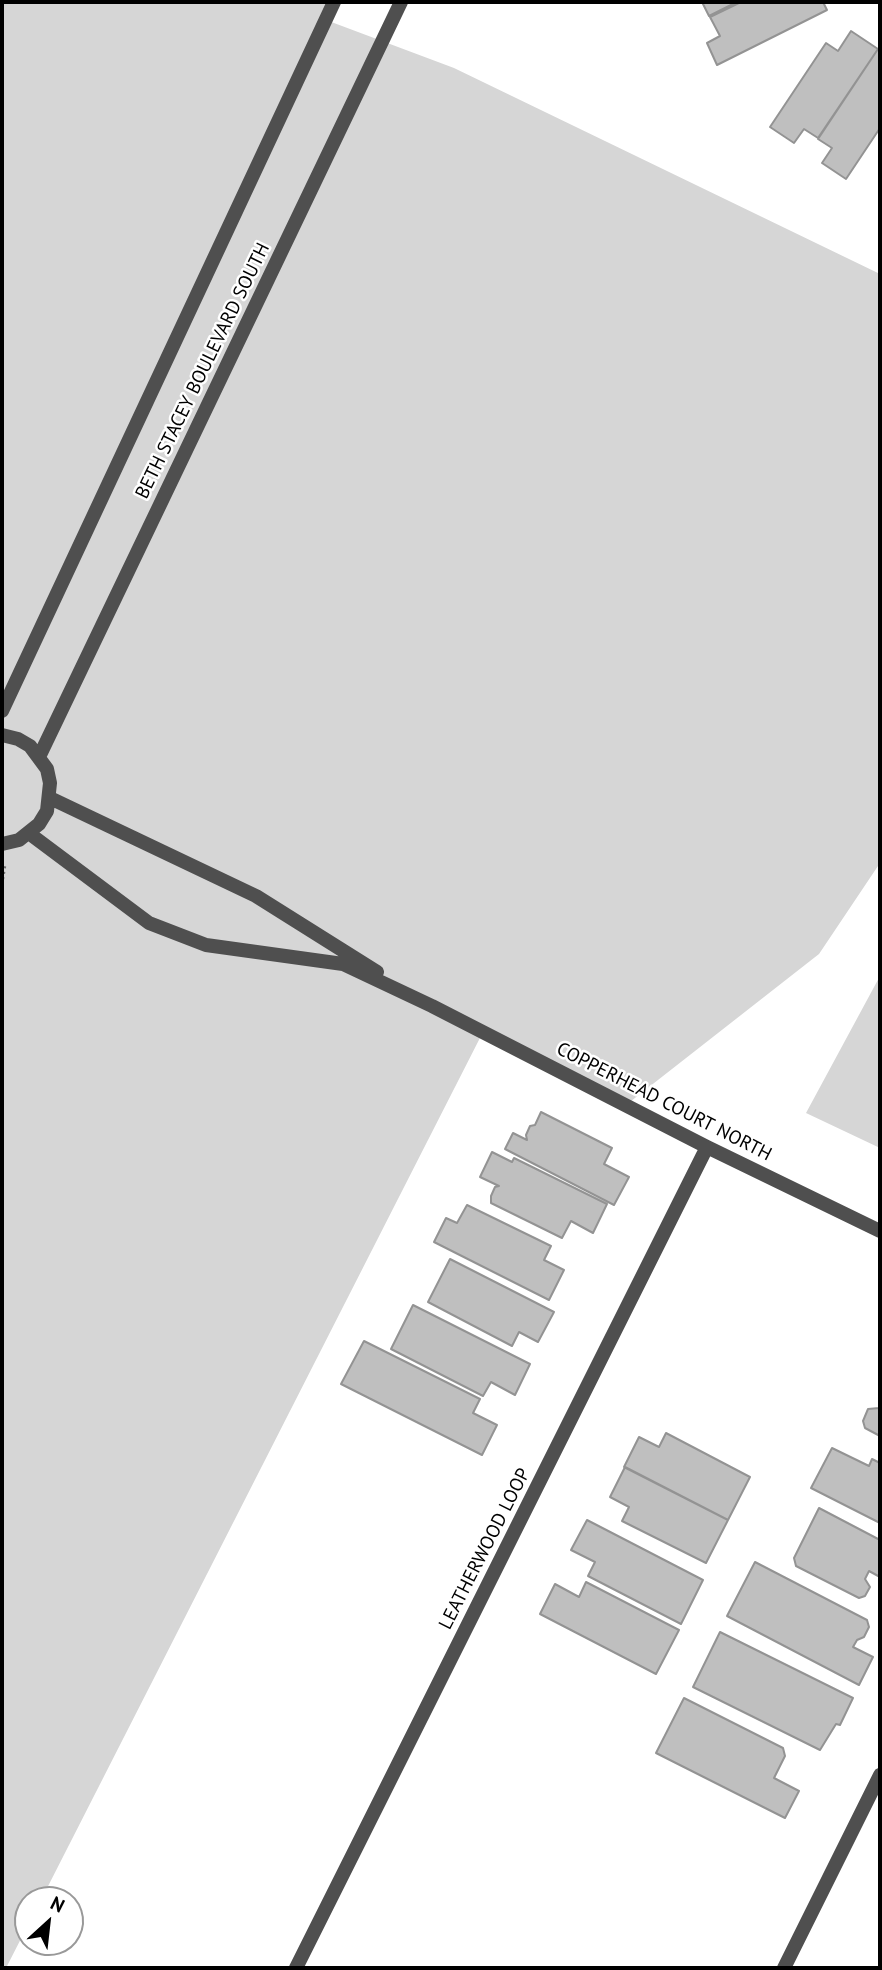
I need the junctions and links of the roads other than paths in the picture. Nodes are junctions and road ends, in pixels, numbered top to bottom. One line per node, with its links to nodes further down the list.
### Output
1 (334, 2): 3 (street, BETH STACEY BOULEVARD SOUTH)
2 (401, 2): 5 (street, BETH STACEY BOULEVARD SOUTH)
3 (2, 711)
4 (2, 735): 5 (street)
5 (40, 757): 6 (street)
6 (50, 798): 7 (street); 9 (street, COPPERHEAD COURT NORTH)
7 (30, 834): 8 (street); 9 (street, COPPERHEAD COURT NORTH)
8 (2, 844)
9 (432, 1006): 10 (street, COPPERHEAD COURT NORTH)
10 (707, 1147): 11 (street, COPPERHEAD COURT NORTH); 13 (street, LEATHERWOOD LOOP)
11 (880, 1231)
12 (880, 1775): 14 (street)
13 (296, 1968)
14 (784, 1968)

